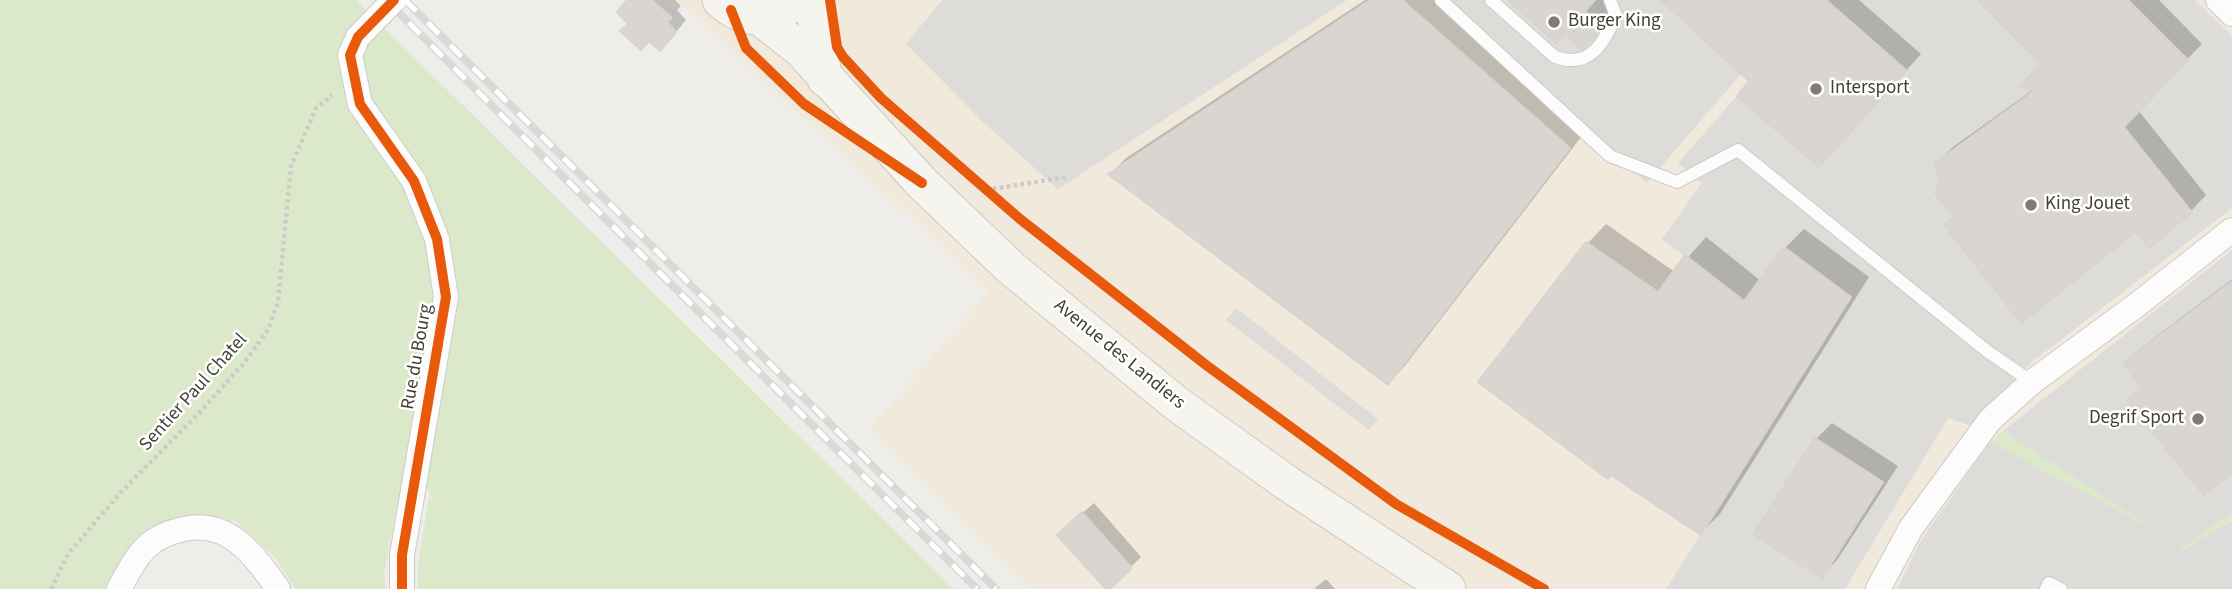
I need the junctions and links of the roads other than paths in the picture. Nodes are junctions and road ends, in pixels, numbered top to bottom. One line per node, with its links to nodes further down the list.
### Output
1 (394, 0): 17 (street, Rue du Bourg, bridge)
2 (720, 0): 10 (main road, Avenue des Landiers)
3 (794, 0): 10 (main road)
4 (813, 0): 11 (main road)
5 (1441, 0): 13 (lane)
6 (1491, 0): 7 (lane)
7 (1610, 0)
8 (2218, 0): 9 (street)
9 (2232, 14)
10 (760, 18): 11 (main road, Avenue des Landiers)
11 (825, 79): 18 (main road, Avenue des Landiers)
12 (2232, 230): 13 (street)
13 (2032, 382): 14 (street)
14 (1878, 588)
15 (119, 589): 16 (street)
16 (278, 589)
17 (402, 589)
18 (1448, 589)
19 (2046, 589): 20 (lane)
20 (2061, 589)

